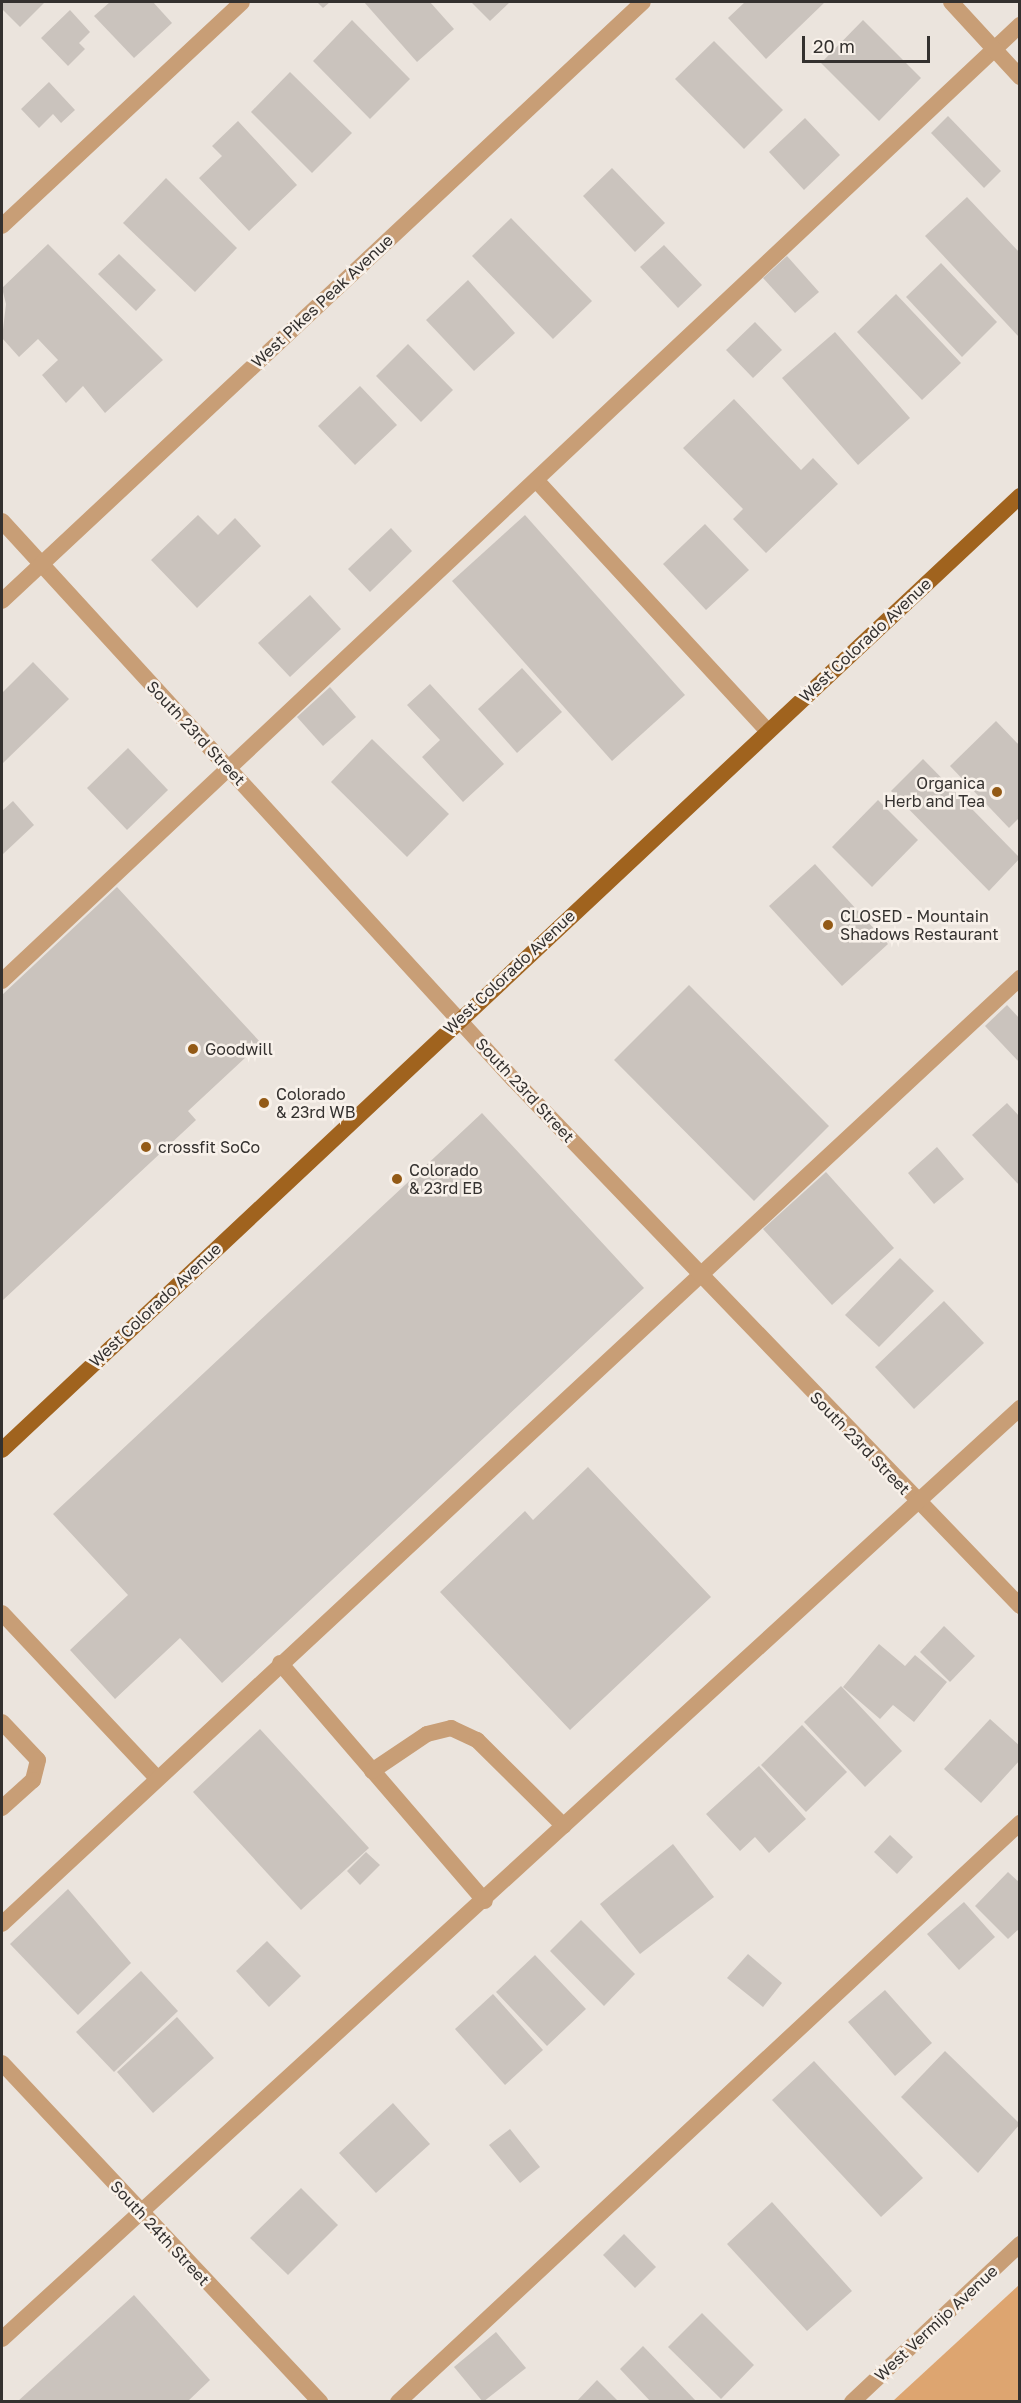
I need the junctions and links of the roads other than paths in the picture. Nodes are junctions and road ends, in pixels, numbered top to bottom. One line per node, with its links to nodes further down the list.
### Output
1 (242, 2): 7 (street)
2 (643, 2): 11 (street, West Pikes Peak Avenue)
3 (951, 2): 5 (street)
4 (1020, 26): 5 (street)
5 (994, 49): 6 (street); 8 (street)
6 (1020, 77)
7 (2, 226)
8 (536, 480): 13 (street); 14 (street)
9 (1020, 496): 13 (main road, West Colorado Avenue)
10 (2, 521): 11 (street, South 23rd Street)
11 (41, 565): 12 (street, West Pikes Peak Avenue); 14 (street, South 23rd Street)
12 (2, 602)
13 (768, 730): 17 (main road, West Colorado Avenue)
14 (228, 768): 16 (street); 17 (street, South 23rd Street)
15 (1020, 978): 18 (street)
16 (2, 981)
17 (459, 1019): 18 (street, South 23rd Street); 20 (main road, West Colorado Avenue)
18 (699, 1273): 21 (street, South 23rd Street); 24 (street)
19 (1020, 1408): 21 (street)
20 (2, 1450)
21 (918, 1504): 22 (street, South 23rd Street); 30 (street)
22 (1020, 1606)
23 (2, 1613): 27 (street)
24 (280, 1663): 26 (street); 27 (street)
25 (2, 1722): 28 (street)
26 (372, 1771): 30 (street); 31 (street)
27 (157, 1778): 32 (street)
28 (2, 1808)
29 (1020, 1823): 38 (street)
30 (564, 1826): 31 (street)
31 (485, 1901): 34 (street)
32 (3, 1918)
33 (2, 2063): 34 (street, South 24th Street)
34 (138, 2211): 36 (street); 37 (street, South 24th Street)
35 (1020, 2244): 39 (street, West Vermijo Avenue)
36 (2, 2339)
37 (320, 2402)
38 (398, 2402)
39 (852, 2402)

